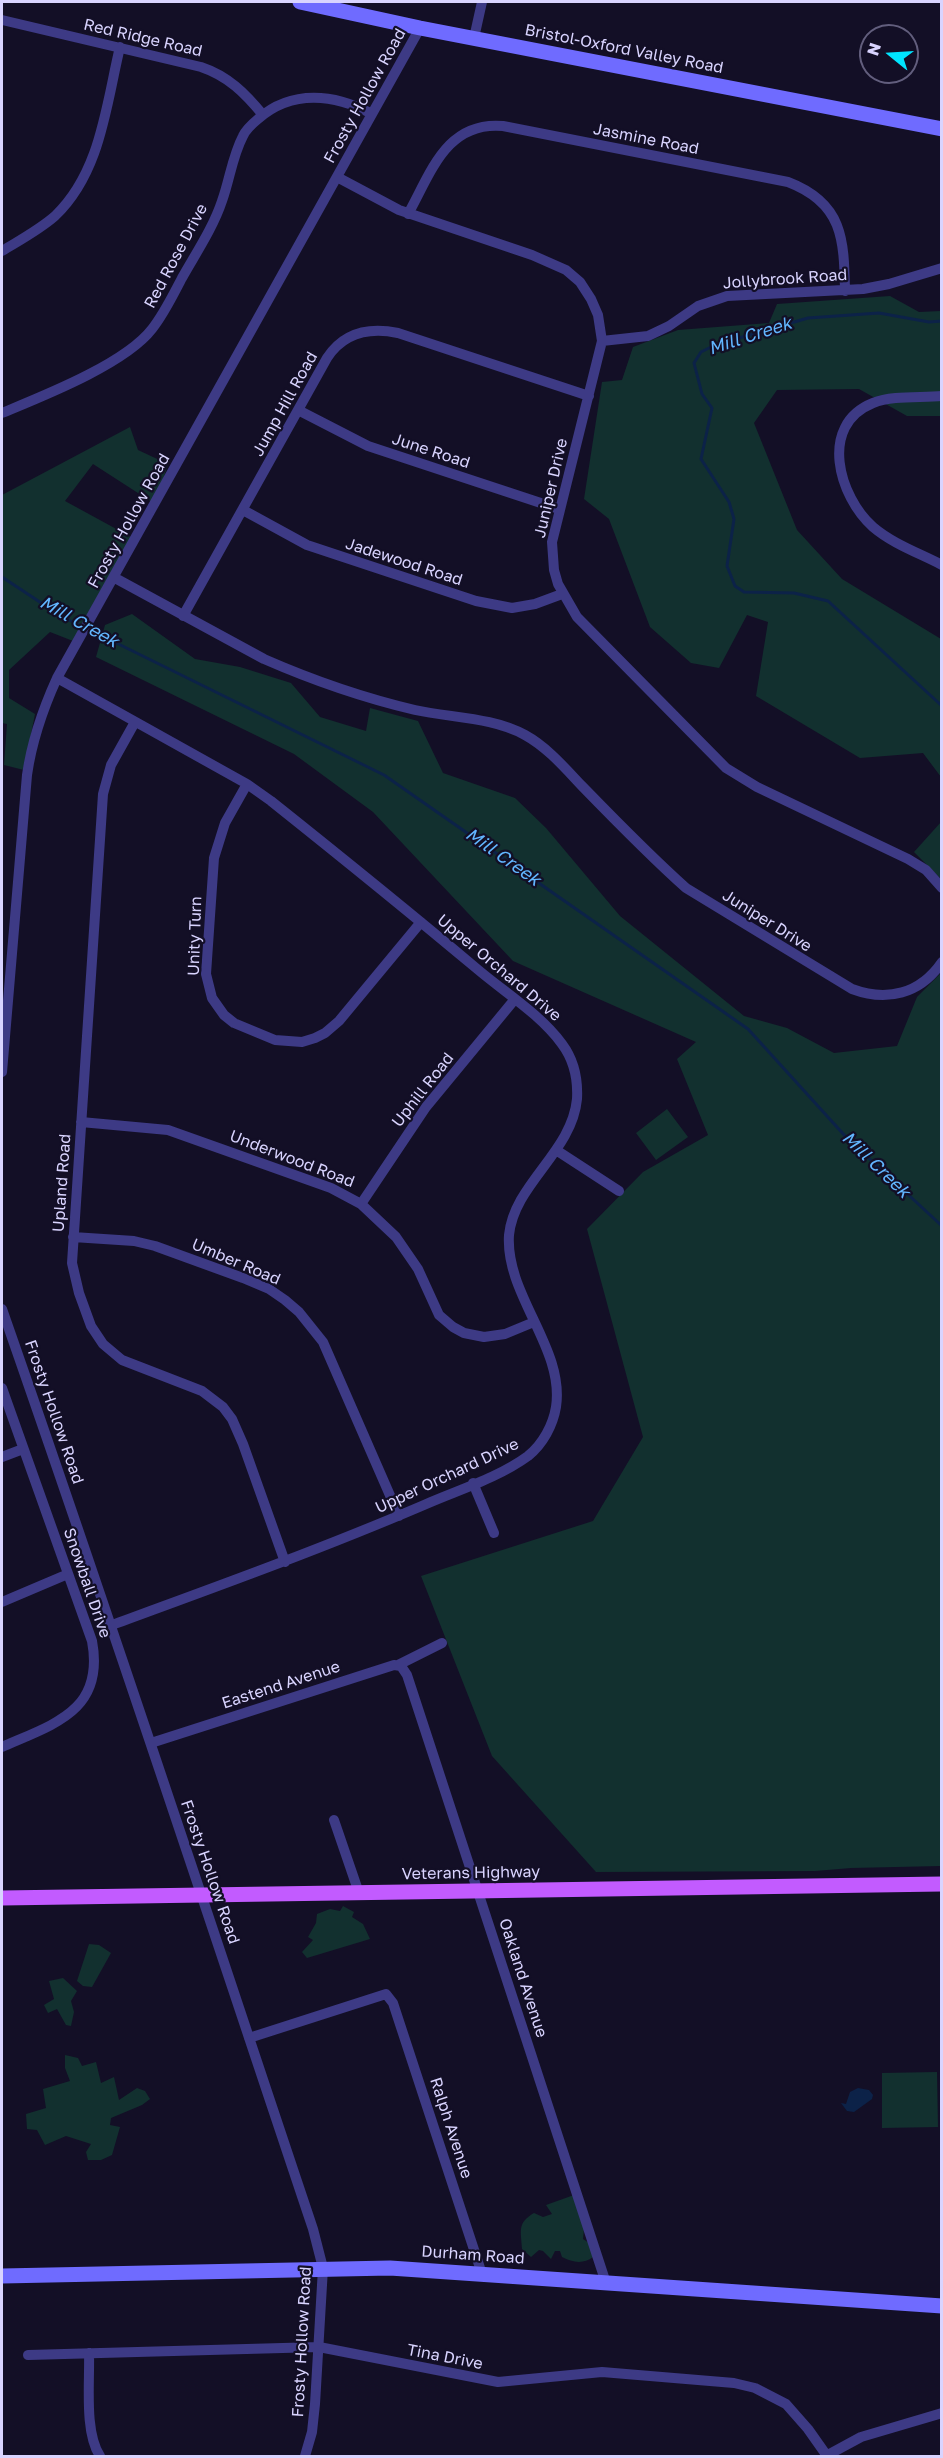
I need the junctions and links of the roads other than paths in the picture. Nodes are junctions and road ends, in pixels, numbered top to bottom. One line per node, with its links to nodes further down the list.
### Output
1 (300, 2): 4 (main road, Bristol-Oxford Valley Road)
2 (482, 2): 5 (street)
3 (2, 20): 6 (street, Red Ridge Road)
4 (420, 28): 5 (main road, Bristol-Oxford Valley Road); 8 (street, Frosty Hollow Road)
5 (474, 38): 9 (main road, Bristol-Oxford Valley Road)
6 (120, 47): 7 (street, Red Ridge Road); 12 (street)
7 (263, 114): 8 (street, Red Rose Drive); 19 (street, Red Rose Drive)
8 (372, 114): 10 (street, Frosty Hollow Road)
9 (942, 129)
10 (337, 177): 11 (street, Juniper Drive); 23 (street, Frosty Hollow Road)
11 (408, 214): 14 (street, Jasmine Road); 15 (street, Juniper Drive)
12 (2, 251)
13 (942, 268): 14 (street, Jollybrook Road)
14 (845, 291): 15 (street, Jollybrook Road)
15 (602, 341): 16 (street, Juniper Drive)
16 (589, 396): 18 (street, Jump Hill Road); 20 (street, Juniper Drive)
17 (942, 396): 22 (street)
18 (298, 410): 20 (street, June Road); 21 (street, Jump Hill Road)
19 (2, 413)
20 (560, 509): 24 (street, Juniper Drive)
21 (243, 510): 24 (street, Jadewood Road); 25 (street, Jump Hill Road)
22 (942, 565)
23 (115, 578): 25 (street, Juniper Drive); 26 (street, Frosty Hollow Road)
24 (562, 594): 29 (street, Juniper Drive)
25 (183, 616): 31 (street, Juniper Drive)
26 (57, 678): 27 (street, Upper Orchard Drive); 33 (street, Frosty Hollow Road)
27 (135, 722): 28 (street, Upper Orchard Drive); 34 (street, Upland Road)
28 (247, 784): 30 (street, Upper Orchard Drive); 30 (street, Unity Turn)
29 (942, 888)
30 (421, 922): 32 (street, Upper Orchard Drive)
31 (942, 963)
32 (515, 999): 35 (street, Upper Orchard Drive); 37 (street, Uphill Road)
33 (2, 1072)
34 (81, 1122): 37 (street, Underwood Road); 38 (street, Upland Road)
35 (556, 1150): 36 (street); 40 (street, Upper Orchard Drive)
36 (619, 1191)
37 (361, 1204): 40 (street, Underwood Road)
38 (73, 1237): 45 (street, Umber Road); 47 (street, Upland Road)
39 (2, 1309): 50 (street, Frosty Hollow Road)
40 (534, 1322): 44 (street, Upper Orchard Drive)
41 (2, 1388): 42 (street, Snowball Drive)
42 (24, 1449): 43 (street); 48 (street, Snowball Drive)
43 (2, 1457)
44 (473, 1483): 45 (street, Upper Orchard Drive); 46 (street)
45 (399, 1516): 47 (street, Upper Orchard Drive)
46 (494, 1533)
47 (285, 1562): 50 (street, Upper Orchard Drive)
48 (68, 1574): 49 (street); 54 (street, Snowball Drive)
49 (2, 1602)
50 (112, 1624): 53 (street, Frosty Hollow Road)
51 (442, 1643): 52 (street, Eastend Avenue)
52 (398, 1665): 53 (street, Eastend Avenue); 57 (street, Oakland Avenue)
53 (151, 1743): 59 (street, Frosty Hollow Road)
54 (2, 1747)
55 (334, 1820): 58 (street)
56 (942, 1884): 57 (main road, Veterans Highway)
57 (479, 1891): 58 (main road, Veterans Highway); 65 (street, Oakland Avenue)
58 (359, 1893): 59 (main road, Veterans Highway)
59 (201, 1895): 60 (main road, Veterans Highway); 61 (street, Frosty Hollow Road)
60 (2, 1898)
61 (249, 2038): 62 (street, Frosty Hollow Road); 63 (street, Ralph Avenue)
62 (323, 2268): 63 (main road, Durham Road); 64 (main road, Durham Road); 67 (street, Frosty Hollow Road)
63 (482, 2274): 65 (main road, Durham Road)
64 (2, 2276)
65 (606, 2283): 66 (main road, Durham Road)
66 (942, 2306)
67 (319, 2347): 68 (street, Tina Drive); 71 (street, Tina Drive); 73 (street, Frosty Hollow Road)
68 (89, 2353): 69 (street, Tina Drive); 72 (street)
69 (28, 2355)
70 (942, 2413): 71 (street)
71 (827, 2456)
72 (100, 2457)
73 (305, 2457)

